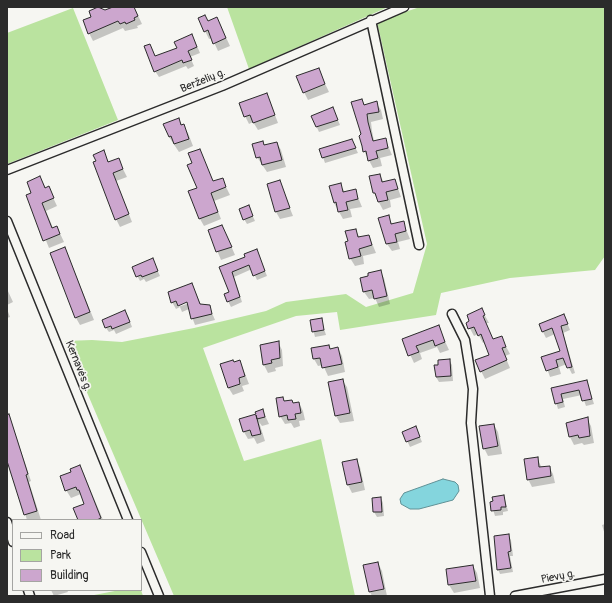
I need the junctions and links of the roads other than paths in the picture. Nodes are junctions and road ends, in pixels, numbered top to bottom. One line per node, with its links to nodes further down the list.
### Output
1 (404, 7): 2 (street, Berželių g.)
2 (371, 20): 3 (street, Berželių g.); 5 (street)
3 (7, 170)
4 (7, 221): 7 (street, Kernavės g.)
5 (419, 245)
6 (452, 314): 13 (street)
7 (128, 519)
8 (7, 522): 9 (street)
9 (12, 539)
10 (142, 554): 12 (street)
11 (605, 579): 14 (street, Pievų g.)
12 (159, 596)
13 (490, 596)
14 (515, 596)

